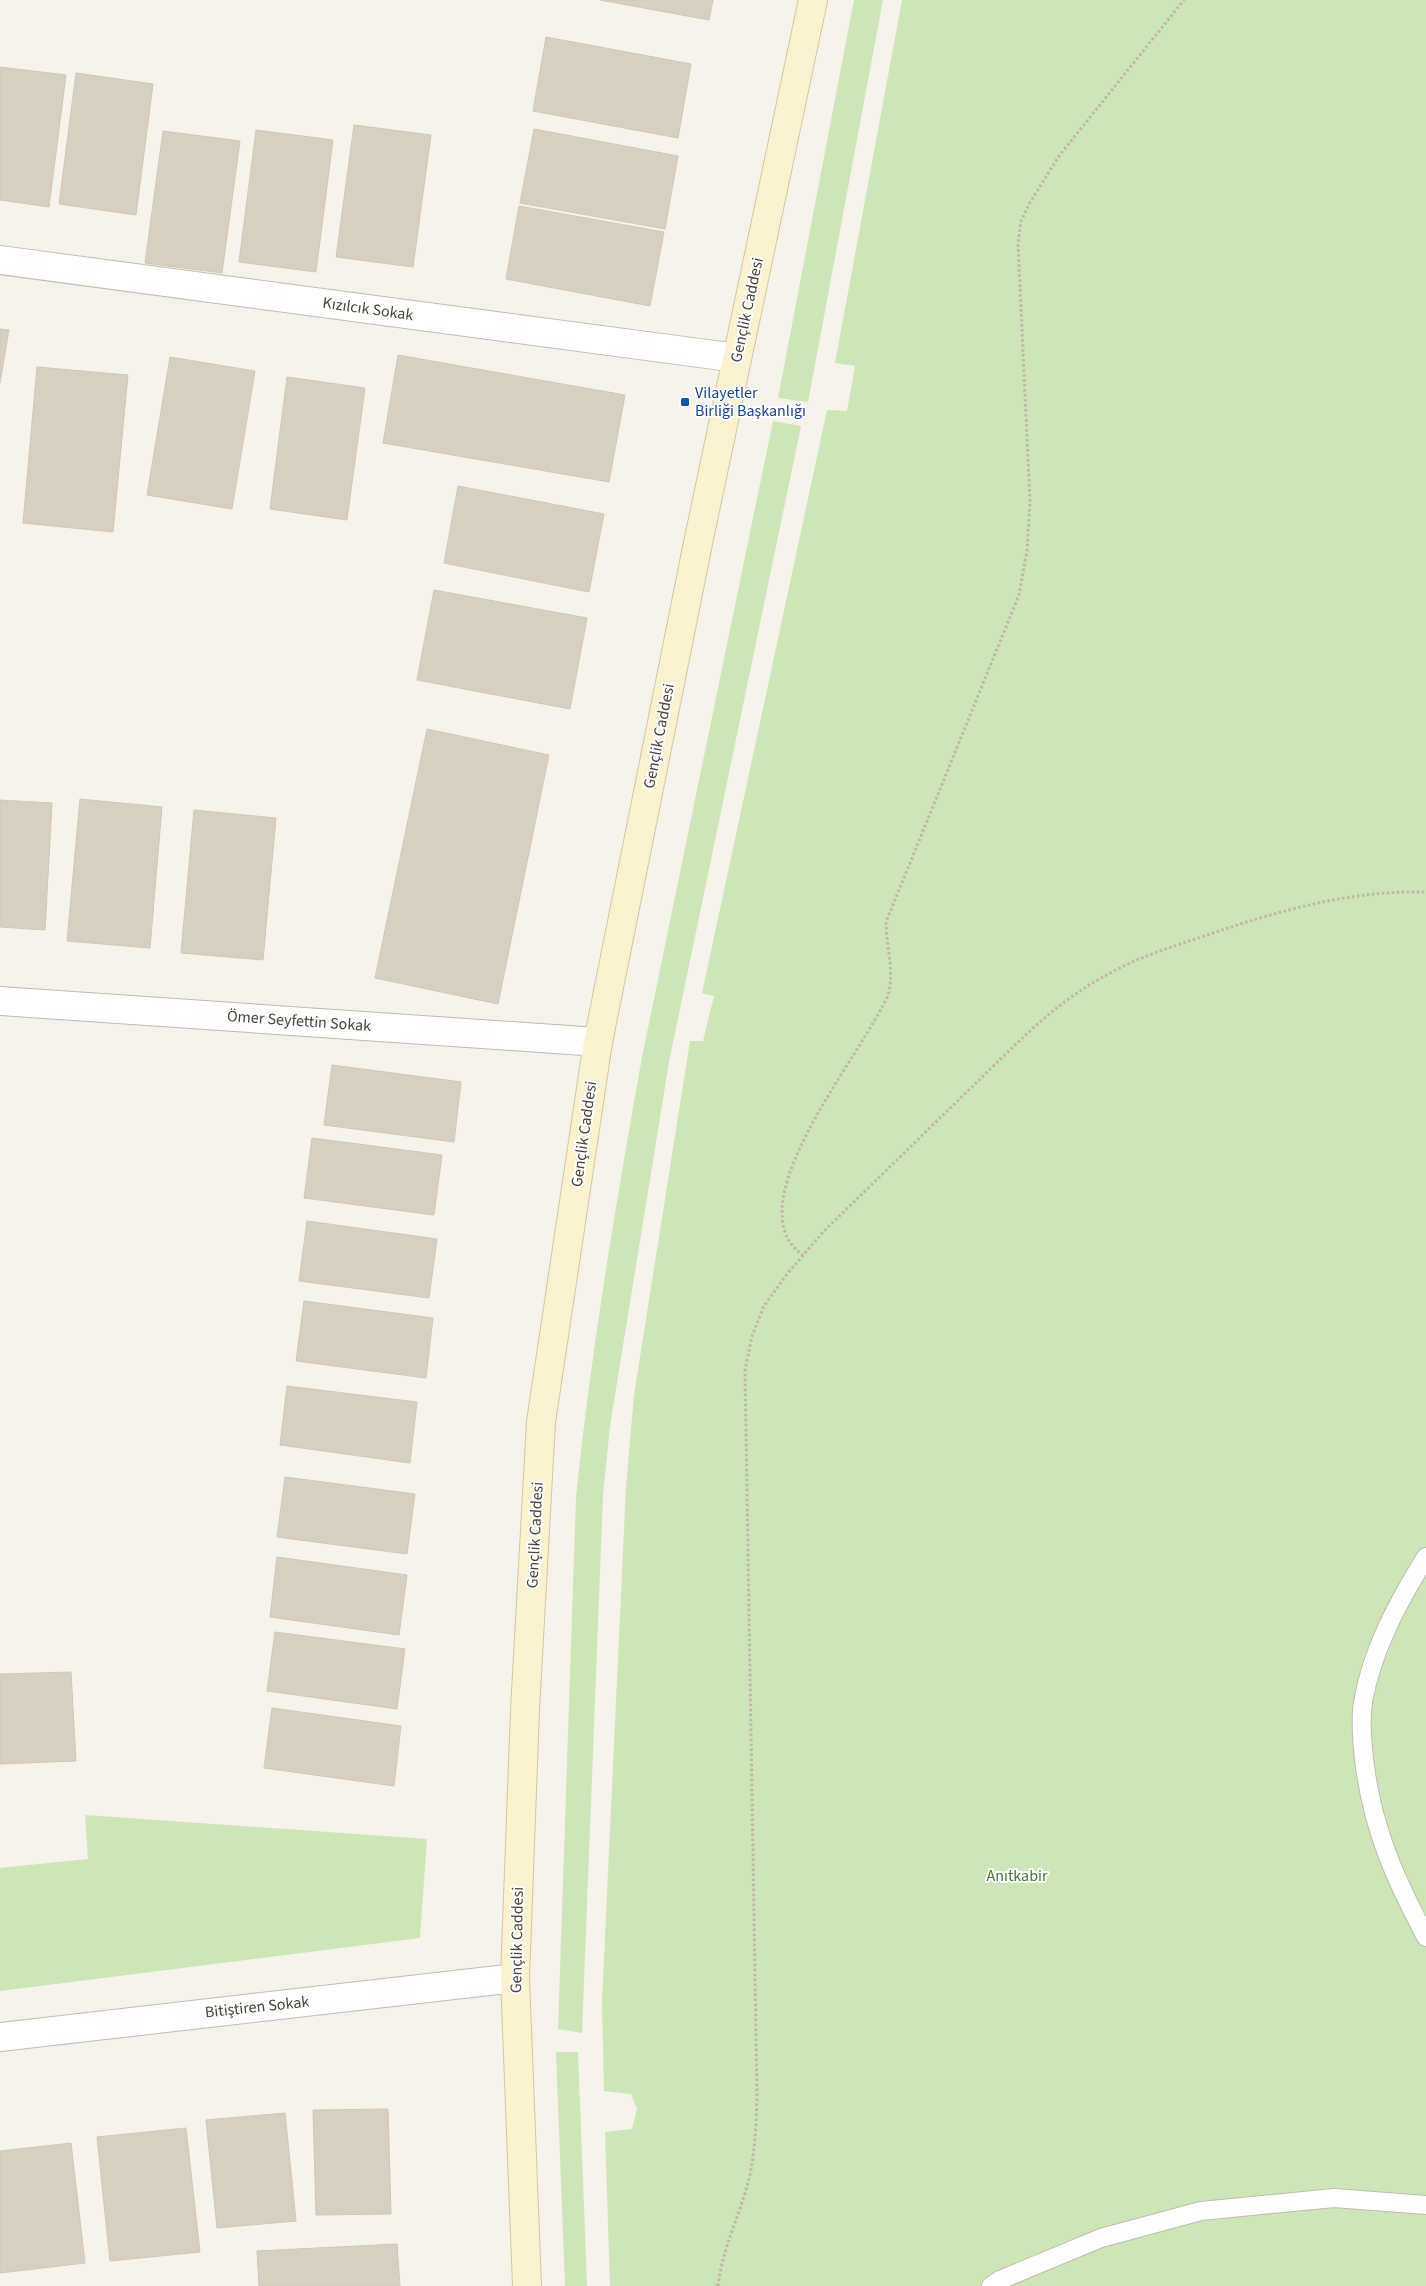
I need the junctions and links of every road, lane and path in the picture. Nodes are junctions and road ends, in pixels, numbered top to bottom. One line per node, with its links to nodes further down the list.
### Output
1 (813, 0): 4 (main road, Gençlik Caddesi)
2 (1184, 0): 8 (path)
3 (0, 260): 4 (street, Kızılcık Sokak)
4 (737, 358): 7 (main road, Gençlik Caddesi)
5 (1426, 892): 8 (path)
6 (0, 1001): 7 (street, Ömer Seyfettin Sokak)
7 (598, 1042): 11 (main road, Gençlik Caddesi)
8 (803, 1256): 15 (path)
9 (1426, 1558): 10 (lane)
10 (1426, 1937)
11 (515, 1978): 12 (street, Bitiştiren Sokak); 14 (main road, Gençlik Caddesi)
12 (0, 2037)
13 (1426, 2204): 16 (lane)
14 (528, 2286)
15 (718, 2286)
16 (991, 2286)

